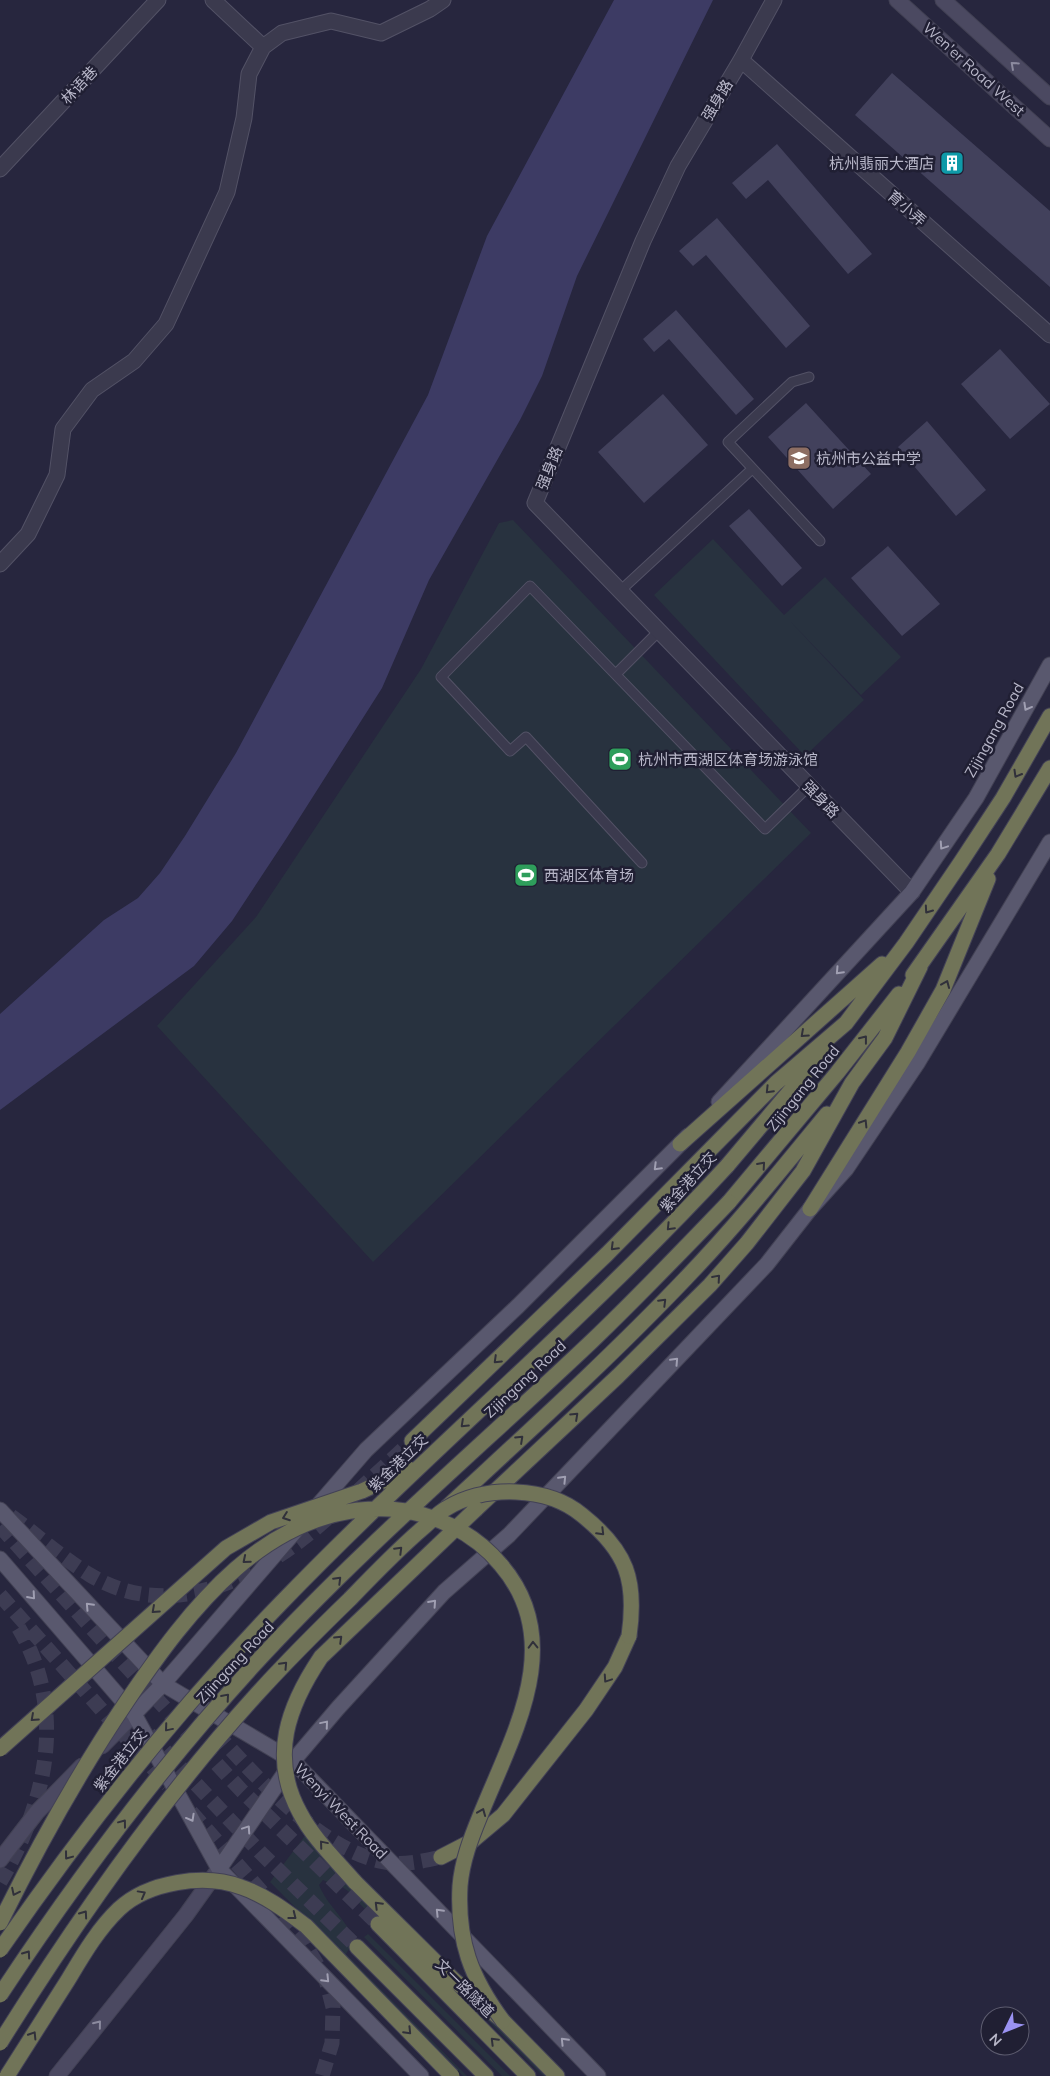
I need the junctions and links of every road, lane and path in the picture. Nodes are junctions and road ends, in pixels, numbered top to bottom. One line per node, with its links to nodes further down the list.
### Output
1 (158, 0): 11 (street, 林语巷)
2 (213, 0): 7 (street)
3 (444, 0): 7 (street)
4 (774, 0): 8 (street, 强身路)
5 (897, 0): 10 (main road, Wen'er Road West)
6 (943, 0): 9 (main road, Wen'er Road West, one-way to 6)
7 (264, 47): 16 (street)
8 (741, 60): 12 (street, 育小弄); 17 (street, 强身路)
9 (1050, 97)
10 (1050, 139)
11 (0, 169)
12 (1050, 335)
13 (809, 377): 14 (lane)
14 (751, 470): 15 (lane); 17 (lane)
15 (820, 541)
16 (0, 564)
17 (620, 591): 18 (street, 强身路)
18 (659, 631): 20 (lane); 23 (street, 强身路)
19 (1050, 665): 27 (main road, Zijingang Road, one-way to 27)
20 (616, 674): 23 (lane); 26 (lane)
21 (1050, 716): 28 (highway, one-way to 28)
22 (1050, 768): 25 (highway, Zijingang Road)
23 (809, 786): 27 (street, 强身路)
24 (1050, 842): 33 (main road)
25 (998, 854): 29 (highway, Zijingang Road); 33 (highway, one-way to 25)
26 (642, 863)
27 (912, 892): 32 (main road, Zijingang Road, one-way to 32)
28 (906, 943): 30 (highway); 32 (highway, one-way to 32)
29 (920, 967): 31 (highway); 50 (highway, Zijingang Road, one-way to 29, bridge)
30 (846, 1023): 34 (highway, one-way to 34); 35 (highway, 紫金港立交, one-way to 35, bridge)
31 (852, 1083): 36 (highway, one-way to 31); 51 (highway, one-way to 31, bridge)
32 (680, 1144): 39 (main road, Zijingang Road, one-way to 39)
33 (810, 1209): 42 (main road, one-way to 33)
34 (412, 1441)
35 (440, 1446): 41 (highway, one-way to 41, bridge); 49 (highway, 紫金港立交, one-way to 49, bridge)
36 (446, 1508): 43 (highway, one-way to 43, bridge); 52 (highway, one-way to 36, bridge)
37 (0, 1510): 39 (main road, Wenyi West Road, one-way to 37)
38 (0, 1559): 40 (main road, one-way to 40)
39 (163, 1684): 40 (main road, Zijingang Road); 42 (main road, Wenyi West Road)
40 (134, 1714): 44 (main road); 45 (main road, one-way to 45)
41 (0, 1749)
42 (293, 1761): 45 (main road, one-way to 42); 60 (main road, Wenyi West Road, one-way to 42)
43 (441, 1857)
44 (0, 1860)
45 (219, 1869): 54 (main road, one-way to 45); 55 (main road, one-way to 55)
46 (0, 1922): 51 (highway, one-way to 46, bridge)
47 (378, 1924): 58 (highway, 文一路隧道, one-way to 47)
48 (358, 1947): 57 (highway)
49 (0, 1950)
50 (0, 1995)
51 (503, 2021): 59 (highway)
52 (0, 2043)
53 (7, 2076): 56 (highway, one-way to 56, bridge)
54 (56, 2076)
55 (421, 2076)
56 (452, 2076)
57 (486, 2076)
58 (528, 2076)
59 (557, 2076)
60 (598, 2076)

